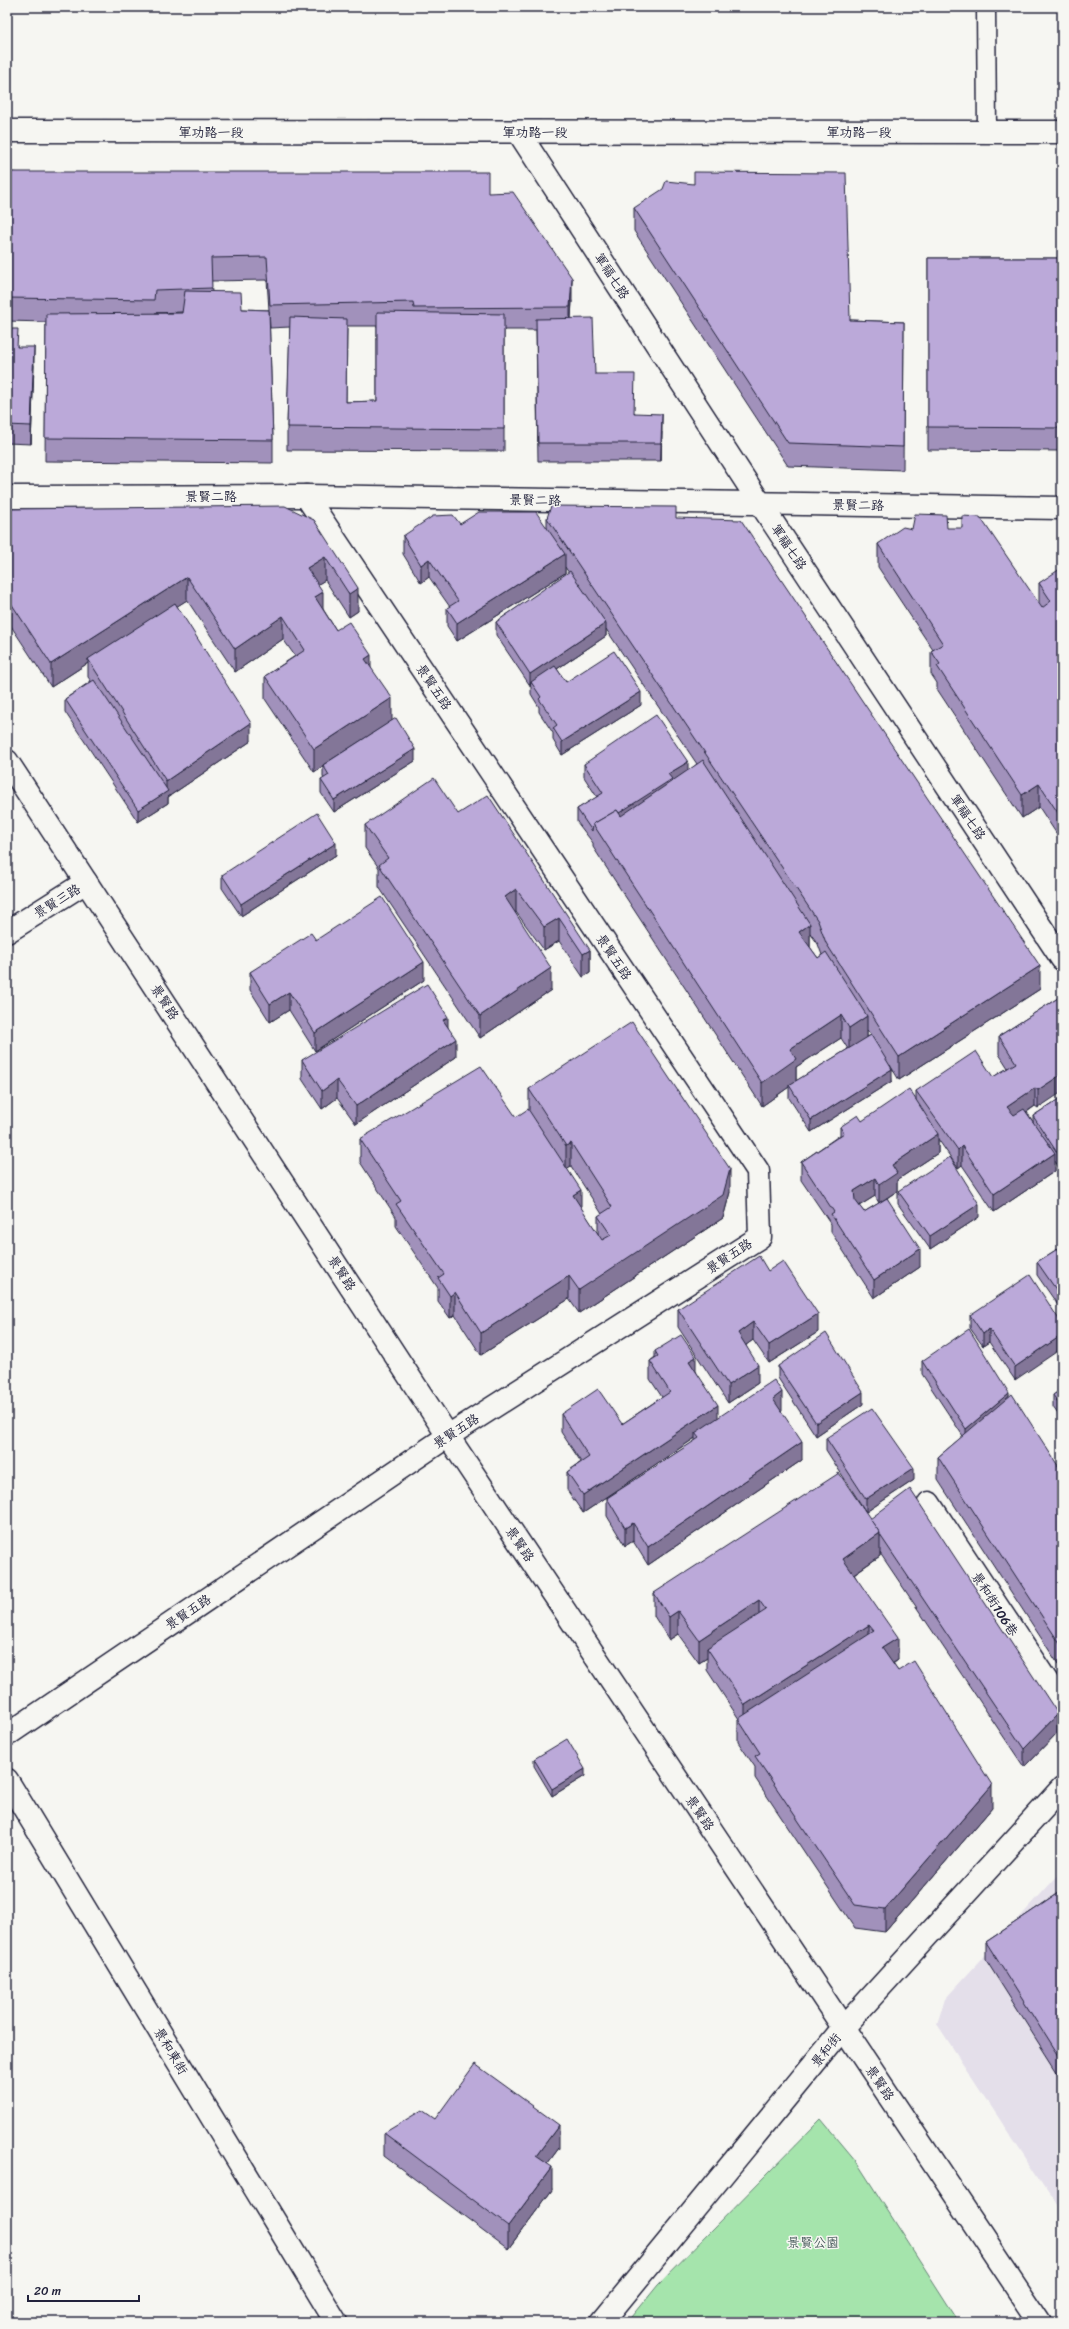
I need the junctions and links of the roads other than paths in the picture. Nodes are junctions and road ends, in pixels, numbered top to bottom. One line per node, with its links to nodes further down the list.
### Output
1 (986, 7): 3 (lane)
2 (7, 131): 5 (street, 軍功路一段)
3 (987, 131): 4 (street, 軍功路一段); 5 (street, 軍功路一段)
4 (1062, 132)
5 (518, 133): 8 (street, 軍福七路)
6 (306, 496): 7 (street, 景賢二路); 8 (street, 景賢二路); 14 (street, 景賢五路)
7 (7, 497)
8 (760, 503): 9 (street, 景賢二路); 13 (street, 軍福七路)
9 (1062, 508)
10 (7, 761): 11 (street, 景賢路)
11 (86, 882): 12 (street, 景賢三路); 14 (street, 景賢路)
12 (7, 932)
13 (1062, 959)
14 (448, 1436): 17 (street, 景賢五路); 20 (street, 景賢路)
15 (929, 1503): 16 (street, 景和街106巷)
16 (1062, 1704)
17 (7, 1735)
18 (7, 1780): 21 (street, 景和東街)
19 (1062, 1788): 20 (street, 景和街)
20 (843, 2028): 22 (street, 景和街); 23 (street, 景賢路)
21 (336, 2322)
22 (602, 2322)
23 (1040, 2322)

